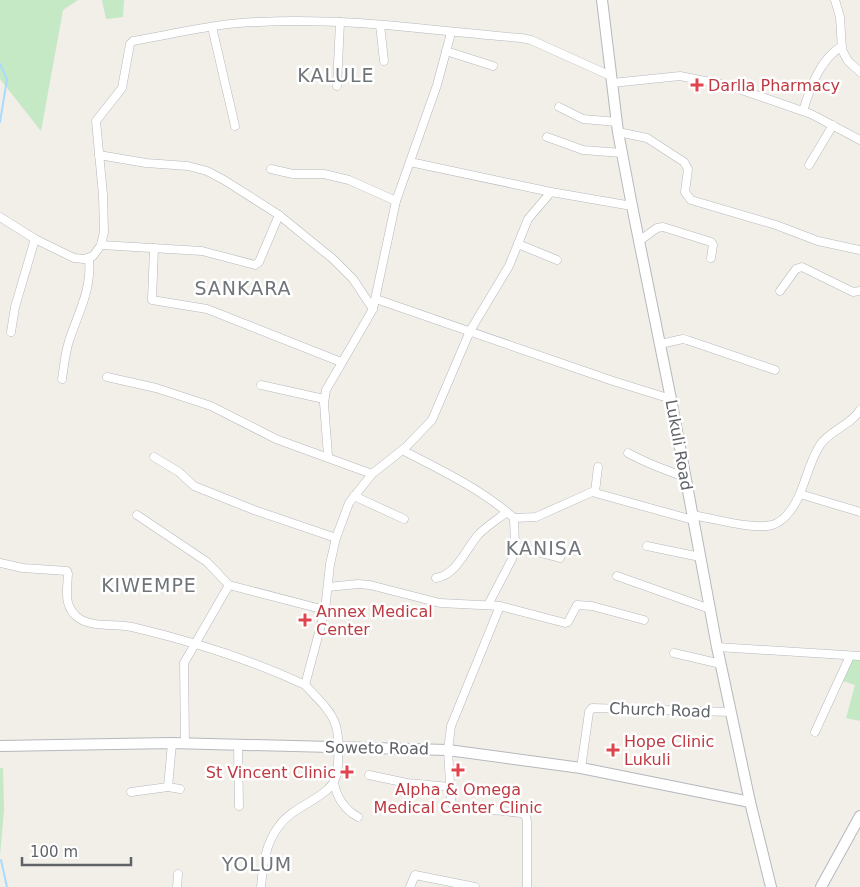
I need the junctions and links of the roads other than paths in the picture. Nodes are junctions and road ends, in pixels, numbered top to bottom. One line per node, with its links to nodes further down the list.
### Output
1 (602, 0): 14 (street, Lukuli Road)
2 (830, 0): 3 (street)
3 (835, 0): 4 (street); 9 (street)
4 (845, 0)
5 (340, 22): 6 (street); 7 (street); 15 (street)
6 (380, 24): 8 (street); 11 (street)
7 (212, 27): 19 (street); 24 (street)
8 (450, 33): 10 (street); 14 (street)
9 (842, 46): 13 (street); 17 (street)
10 (446, 51): 12 (street); 25 (street)
11 (384, 61)
12 (493, 66)
13 (860, 72)
14 (611, 79): 17 (street); 20 (street, Lukuli Road)
15 (337, 86)
16 (559, 107): 20 (street)
17 (803, 111): 18 (street)
18 (833, 125): 22 (street); 26 (street)
19 (236, 126)
20 (618, 127): 23 (street, Lukuli Road); 38 (street)
21 (547, 137): 23 (street)
22 (860, 140)
23 (622, 153): 30 (street, Lukuli Road)
24 (99, 155): 31 (street); 36 (street)
25 (410, 162): 28 (street); 29 (street)
26 (809, 165)
27 (271, 169): 29 (street)
28 (550, 192): 30 (street); 35 (street)
29 (396, 201): 44 (street)
30 (632, 206): 34 (street, Lukuli Road)
31 (279, 215): 37 (street); 45 (street)
32 (0, 217): 33 (street)
33 (35, 239): 40 (street); 47 (street)
34 (639, 240): 39 (street); 48 (street, Lukuli Road)
35 (518, 244): 41 (street); 46 (street)
36 (101, 245): 37 (street); 40 (street)
37 (154, 248): 49 (street)
38 (860, 250)
39 (711, 258)
40 (89, 259): 52 (street)
41 (558, 260)
42 (780, 291): 43 (street)
43 (860, 291)
44 (376, 299): 45 (street); 46 (street)
45 (373, 310): 49 (street)
46 (470, 331): 55 (street); 57 (street)
47 (11, 332)
48 (660, 344): 50 (street); 55 (street, Lukuli Road)
49 (341, 362): 54 (street)
50 (775, 370)
51 (107, 377): 59 (street)
52 (62, 380)
53 (261, 385): 54 (street)
54 (324, 399): 59 (street)
55 (671, 399): 63 (street, Lukuli Road)
56 (860, 410): 65 (street)
57 (402, 450): 62 (street); 67 (street)
58 (628, 453): 63 (street)
59 (328, 456): 62 (street)
60 (154, 457): 73 (street)
61 (598, 467): 64 (street)
62 (372, 474): 66 (street)
63 (685, 476): 70 (street, Lukuli Road)
64 (595, 492): 70 (street); 71 (street)
65 (800, 494): 68 (street); 70 (street)
66 (354, 496): 72 (street); 73 (street)
67 (507, 512): 71 (street); 80 (street)
68 (860, 512)
69 (137, 515): 81 (street)
70 (692, 517): 77 (street, Lukuli Road)
71 (514, 518): 74 (street)
72 (404, 519)
73 (336, 538): 82 (street)
74 (515, 546): 76 (street); 83 (street)
75 (647, 546): 77 (street)
76 (560, 558)
77 (700, 558): 85 (street, Lukuli Road)
78 (0, 563): 88 (street)
79 (617, 576): 85 (street)
80 (436, 578)
81 (229, 585): 86 (street); 88 (street)
82 (328, 587): 83 (street); 86 (street)
83 (488, 605): 84 (street)
84 (500, 606): 87 (street); 102 (street)
85 (710, 609): 89 (street, Lukuli Road)
86 (325, 610): 94 (street)
87 (644, 620)
88 (196, 645): 94 (street); 98 (street)
89 (717, 647): 91 (street); 93 (street, Lukuli Road)
90 (674, 653): 93 (street)
91 (850, 656): 92 (street); 96 (street)
92 (860, 656)
93 (721, 664): 95 (street, Lukuli Road)
94 (305, 685): 101 (street)
95 (731, 712): 103 (street, Church Road); 110 (street, Lukuli Road)
96 (815, 732)
97 (172, 743): 98 (street, Soweto Road); 100 (street, Soweto Road); 106 (street)
98 (185, 743): 99 (street, Soweto Road)
99 (238, 744): 101 (street, Soweto Road); 111 (street)
100 (0, 746)
101 (339, 747): 102 (street, Soweto Road); 105 (street)
102 (448, 750): 103 (street, Soweto Road); 107 (street)
103 (581, 768): 110 (street, Soweto Road)
104 (370, 775): 107 (street)
105 (334, 782): 113 (street); 117 (street)
106 (168, 787): 108 (street); 109 (street)
107 (450, 787): 115 (street)
108 (180, 789)
109 (130, 792)
110 (750, 802): 121 (street, Lukuli Road)
111 (239, 806)
112 (860, 816): 122 (street)
113 (358, 817)
114 (178, 874): 116 (street)
115 (528, 886): 120 (street)
116 (177, 887)
117 (261, 887)
118 (410, 887): 119 (street)
119 (475, 887)
120 (538, 887)
121 (771, 887)
122 (821, 887)

